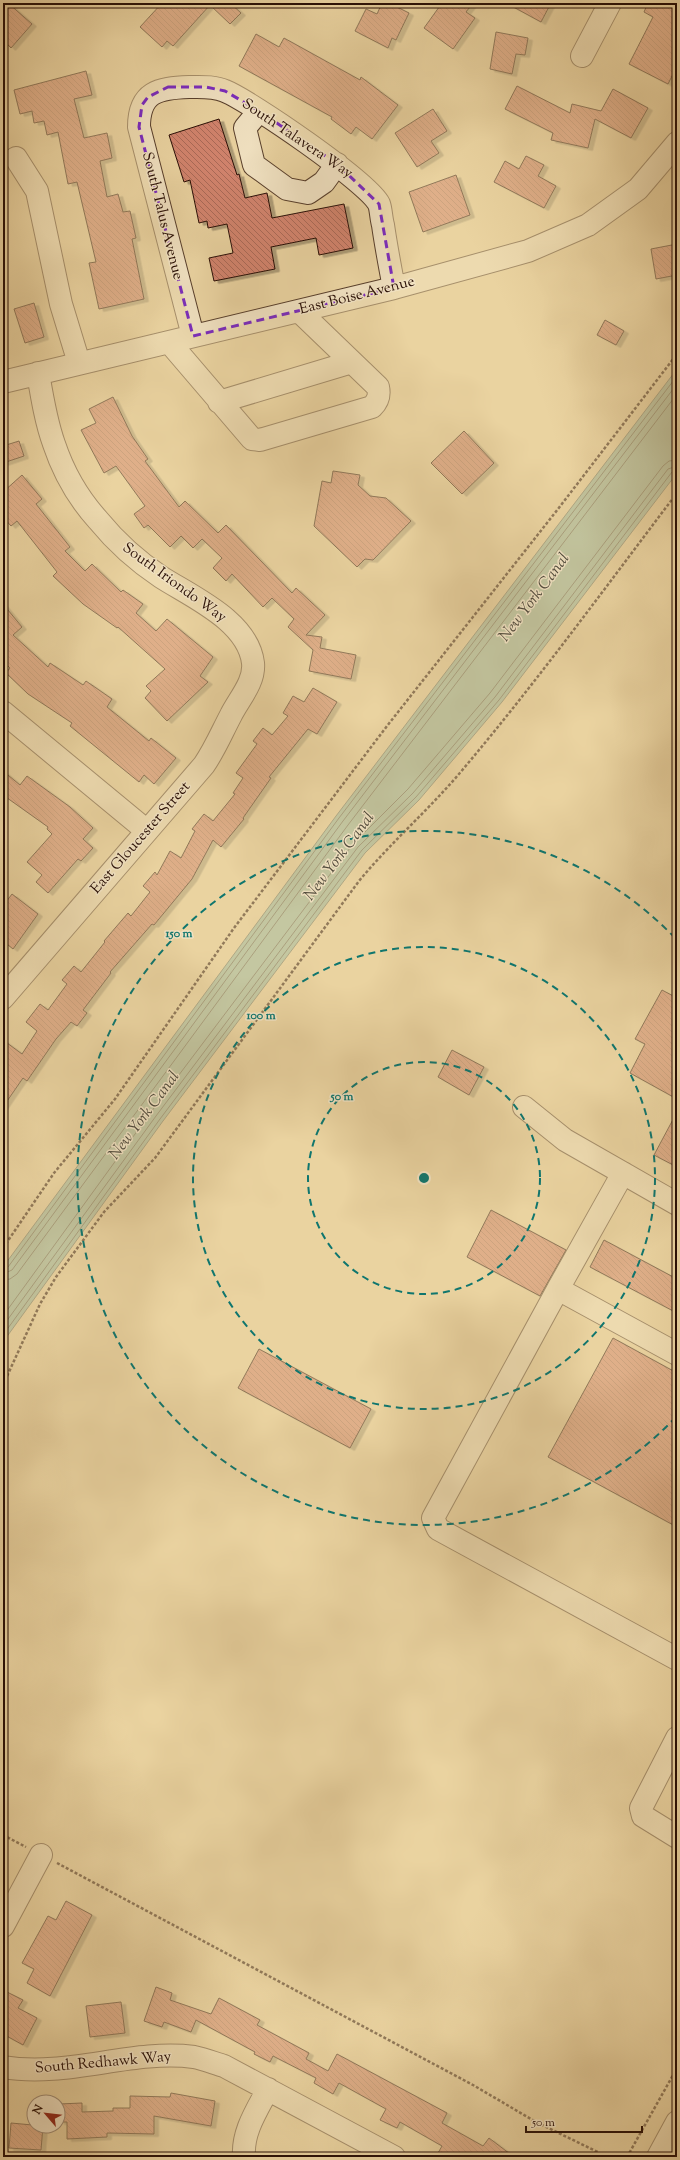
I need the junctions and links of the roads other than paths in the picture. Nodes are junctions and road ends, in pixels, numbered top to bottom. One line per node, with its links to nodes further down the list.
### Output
1 (610, 3): 2 (street)
2 (582, 56)
3 (148, 97): 4 (street, South Talavera Way); 10 (street, South Talus Avenue)
4 (259, 111): 7 (street, South Talavera Way); 7 (street)
5 (677, 143): 8 (street, East Boise Avenue)
6 (16, 158): 13 (street)
7 (337, 164): 8 (street, South Talavera Way)
8 (394, 288): 9 (street, East Boise Avenue)
9 (298, 311): 10 (street, East Boise Avenue); 12 (street)
10 (192, 336): 11 (street, East Boise Avenue)
11 (169, 342): 13 (street, East Boise Avenue); 16 (street)
12 (352, 362): 16 (street); 16 (street)
13 (79, 363): 14 (street, East Boise Avenue)
14 (38, 374): 15 (street, East Boise Avenue); 17 (street, South Iriondo Way)
15 (3, 382)
16 (219, 402)
17 (253, 663): 19 (street, East Gloucester Street)
18 (3, 712): 19 (street)
19 (147, 830): 20 (street, East Gloucester Street)
20 (5, 991)
21 (524, 1107): 22 (street)
22 (623, 1173): 23 (street); 24 (street)
23 (677, 1204)
24 (558, 1289): 25 (street); 26 (street)
25 (677, 1354)
26 (677, 1659)
27 (677, 1738): 28 (street)
28 (677, 1837)
29 (41, 1855): 30 (street)
30 (3, 1926)
31 (3, 2066): 32 (street, South Redhawk Way)
32 (268, 2089): 34 (street); 35 (street, South Redhawk Way)
33 (677, 2122): 36 (street)
34 (244, 2157)
35 (394, 2157)
36 (658, 2157)

